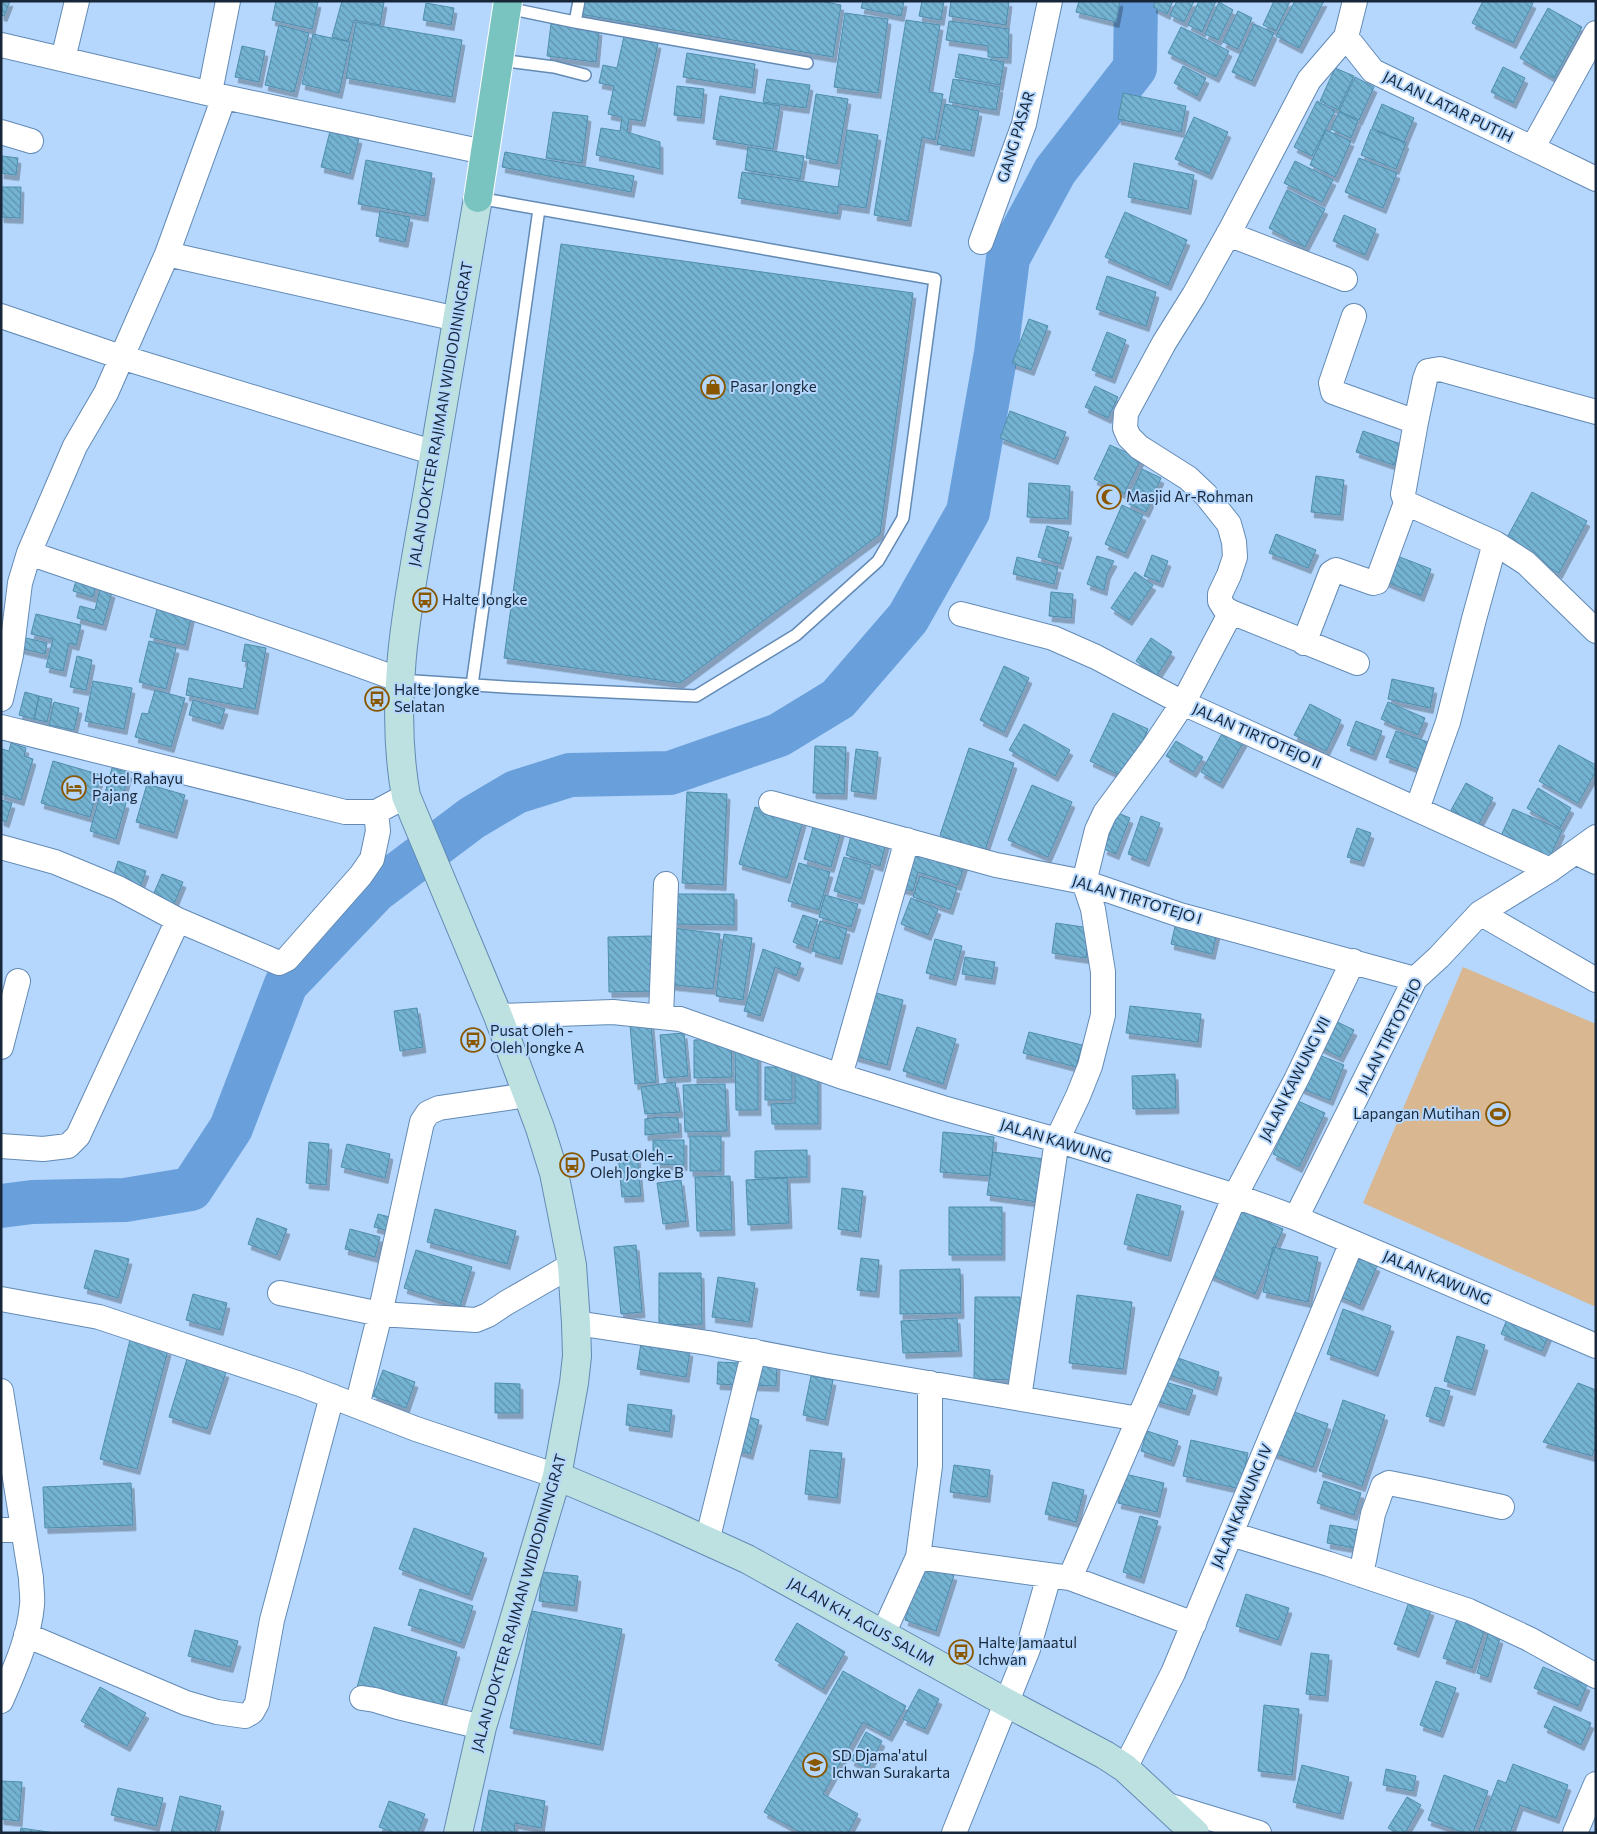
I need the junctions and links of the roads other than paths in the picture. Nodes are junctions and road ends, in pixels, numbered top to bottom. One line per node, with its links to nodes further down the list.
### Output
1 (77, 1): 11 (street)
2 (228, 1): 15 (street)
3 (579, 1): 7 (lane)
4 (1050, 1): 24 (street, GANG PASAR)
5 (1355, 1): 9 (street)
6 (508, 5): 7 (lane); 12 (main road, JALAN DOKTER RAJIMAN WIDIODININGRAT)
7 (575, 22): 13 (lane)
8 (1596, 33): 18 (street)
9 (1346, 37): 18 (street, JALAN LATAR PUTIH); 23 (street)
10 (1, 45): 11 (street)
11 (63, 59): 15 (street)
12 (499, 60): 14 (lane); 19 (main road, JALAN DOKTER RAJIMAN WIDIODININGRAT)
13 (807, 63)
14 (585, 75)
15 (217, 95): 19 (street); 25 (street)
16 (1, 132): 17 (street)
17 (31, 141)
18 (1533, 147): 20 (street, JALAN LATAR PUTIH)
19 (484, 152): 21 (main road, JALAN DOKTER RAJIMAN WIDIODININGRAT)
20 (1596, 179)
21 (478, 198): 22 (lane); 29 (main road, JALAN DOKTER RAJIMAN WIDIODININGRAT)
22 (539, 209): 43 (lane); 43 (lane)
23 (1228, 234): 26 (street); 37 (street)
24 (981, 242)
25 (167, 254): 29 (street); 30 (street)
26 (1344, 279)
27 (1, 316): 30 (street)
28 (1354, 316): 32 (street)
29 (457, 319): 33 (main road, JALAN DOKTER RAJIMAN WIDIODININGRAT)
30 (121, 357): 33 (street); 36 (street)
31 (1596, 412): 32 (street)
32 (1416, 422): 34 (street)
33 (435, 453): 42 (main road, JALAN DOKTER RAJIMAN WIDIODININGRAT)
34 (1406, 503): 35 (street); 40 (street)
35 (1495, 543): 39 (street); 49 (street)
36 (29, 553): 42 (street); 44 (street)
37 (1231, 612): 40 (street); 45 (street)
38 (961, 614): 45 (street, JALAN TIRTOTEJO II)
39 (1596, 631)
40 (1304, 642): 41 (street)
41 (1357, 663)
42 (400, 680): 43 (lane); 48 (main road, JALAN DOKTER RAJIMAN WIDIODININGRAT)
43 (472, 685)
44 (1, 699)
45 (1182, 703): 49 (street, JALAN TIRTOTEJO II); 56 (street)
46 (1, 727): 50 (street)
47 (771, 803): 52 (street, JALAN TIRTOTEJO I)
48 (411, 807): 50 (street); 64 (main road, JALAN DOKTER RAJIMAN WIDIODININGRAT)
49 (1416, 809): 55 (street, JALAN TIRTOTEJO II)
50 (376, 812): 59 (street)
51 (1596, 837): 54 (street, JALAN TIRTOTEJO)
52 (907, 840): 56 (street, JALAN TIRTOTEJO I); 67 (street)
53 (1, 847): 59 (street)
54 (1585, 857): 55 (street, JALAN TIRTOTEJO)
55 (1550, 870): 58 (street, JALAN TIRTOTEJO)
56 (1084, 882): 60 (street, JALAN TIRTOTEJO I); 69 (street)
57 (666, 884): 65 (street)
58 (1480, 913): 61 (street, JALAN TIRTOTEJO); 62 (street)
59 (178, 920): 70 (street)
60 (1353, 961): 61 (street, JALAN TIRTOTEJO I); 71 (street, JALAN KAWUNG VII)
61 (1416, 978): 72 (street, JALAN TIRTOTEJO)
62 (1596, 980)
63 (18, 982): 66 (street)
64 (498, 1016): 65 (street, JALAN KAWUNG); 68 (main road, JALAN DOKTER RAJIMAN WIDIODININGRAT)
65 (661, 1017): 67 (street, JALAN KAWUNG)
66 (1, 1047)
67 (840, 1076): 69 (street, JALAN KAWUNG)
68 (527, 1095): 74 (main road, JALAN DOKTER RAJIMAN WIDIODININGRAT); 77 (street)
69 (1057, 1140): 71 (street, JALAN KAWUNG); 84 (street)
70 (1, 1146)
71 (1235, 1196): 72 (street, JALAN KAWUNG); 86 (street, JALAN KAWUNG VII)
72 (1296, 1218): 73 (street, JALAN KAWUNG)
73 (1352, 1242): 79 (street, JALAN KAWUNG); 90 (street, JALAN KAWUNG IV)
74 (572, 1265): 77 (street); 78 (main road, JALAN DOKTER RAJIMAN WIDIODININGRAT)
75 (280, 1293): 77 (street)
76 (1, 1299): 83 (street)
77 (380, 1314): 85 (street)
78 (576, 1323): 80 (street); 87 (main road, JALAN DOKTER RAJIMAN WIDIODININGRAT)
79 (1596, 1346)
80 (754, 1352): 81 (street); 91 (street)
81 (930, 1383): 84 (street); 92 (street)
82 (1, 1391): 89 (street)
83 (332, 1396): 85 (street); 97 (street)
84 (1019, 1398): 86 (street)
85 (357, 1406): 87 (street)
86 (1139, 1419): 94 (street, JALAN KAWUNG VII)
87 (557, 1476): 91 (main road, JALAN KH. AGUS SALIM); 102 (main road, JALAN DOKTER RAJIMAN WIDIODININGRAT)
88 (1502, 1507): 93 (street)
89 (12, 1530): 97 (street)
90 (1231, 1534): 93 (street); 95 (street, JALAN KAWUNG IV)
91 (707, 1541): 96 (main road, JALAN KH. AGUS SALIM)
92 (918, 1557): 94 (street); 96 (street)
93 (1362, 1575): 98 (street)
94 (1060, 1577): 95 (street); 101 (street, JALAN KAWUNG VII)
95 (1194, 1624): 103 (street, JALAN KAWUNG IV)
96 (883, 1634): 101 (main road, JALAN KH. AGUS SALIM)
97 (26, 1635): 100 (street)
98 (1596, 1676)
99 (362, 1698): 102 (street)
100 (1, 1701)
101 (1007, 1703): 103 (main road, JALAN KH. AGUS SALIM); 107 (street, JALAN KAWUNG VII)
102 (482, 1727): 106 (main road, JALAN DOKTER RAJIMAN WIDIODININGRAT)
103 (1125, 1768): 105 (main road, JALAN KH. AGUS SALIM)
104 (1596, 1784): 110 (street)
105 (1164, 1804): 108 (main road, JALAN KH. AGUS SALIM); 109 (street)
106 (458, 1833)
107 (954, 1833)
108 (1195, 1833)
109 (1259, 1833)
110 (1575, 1833)

